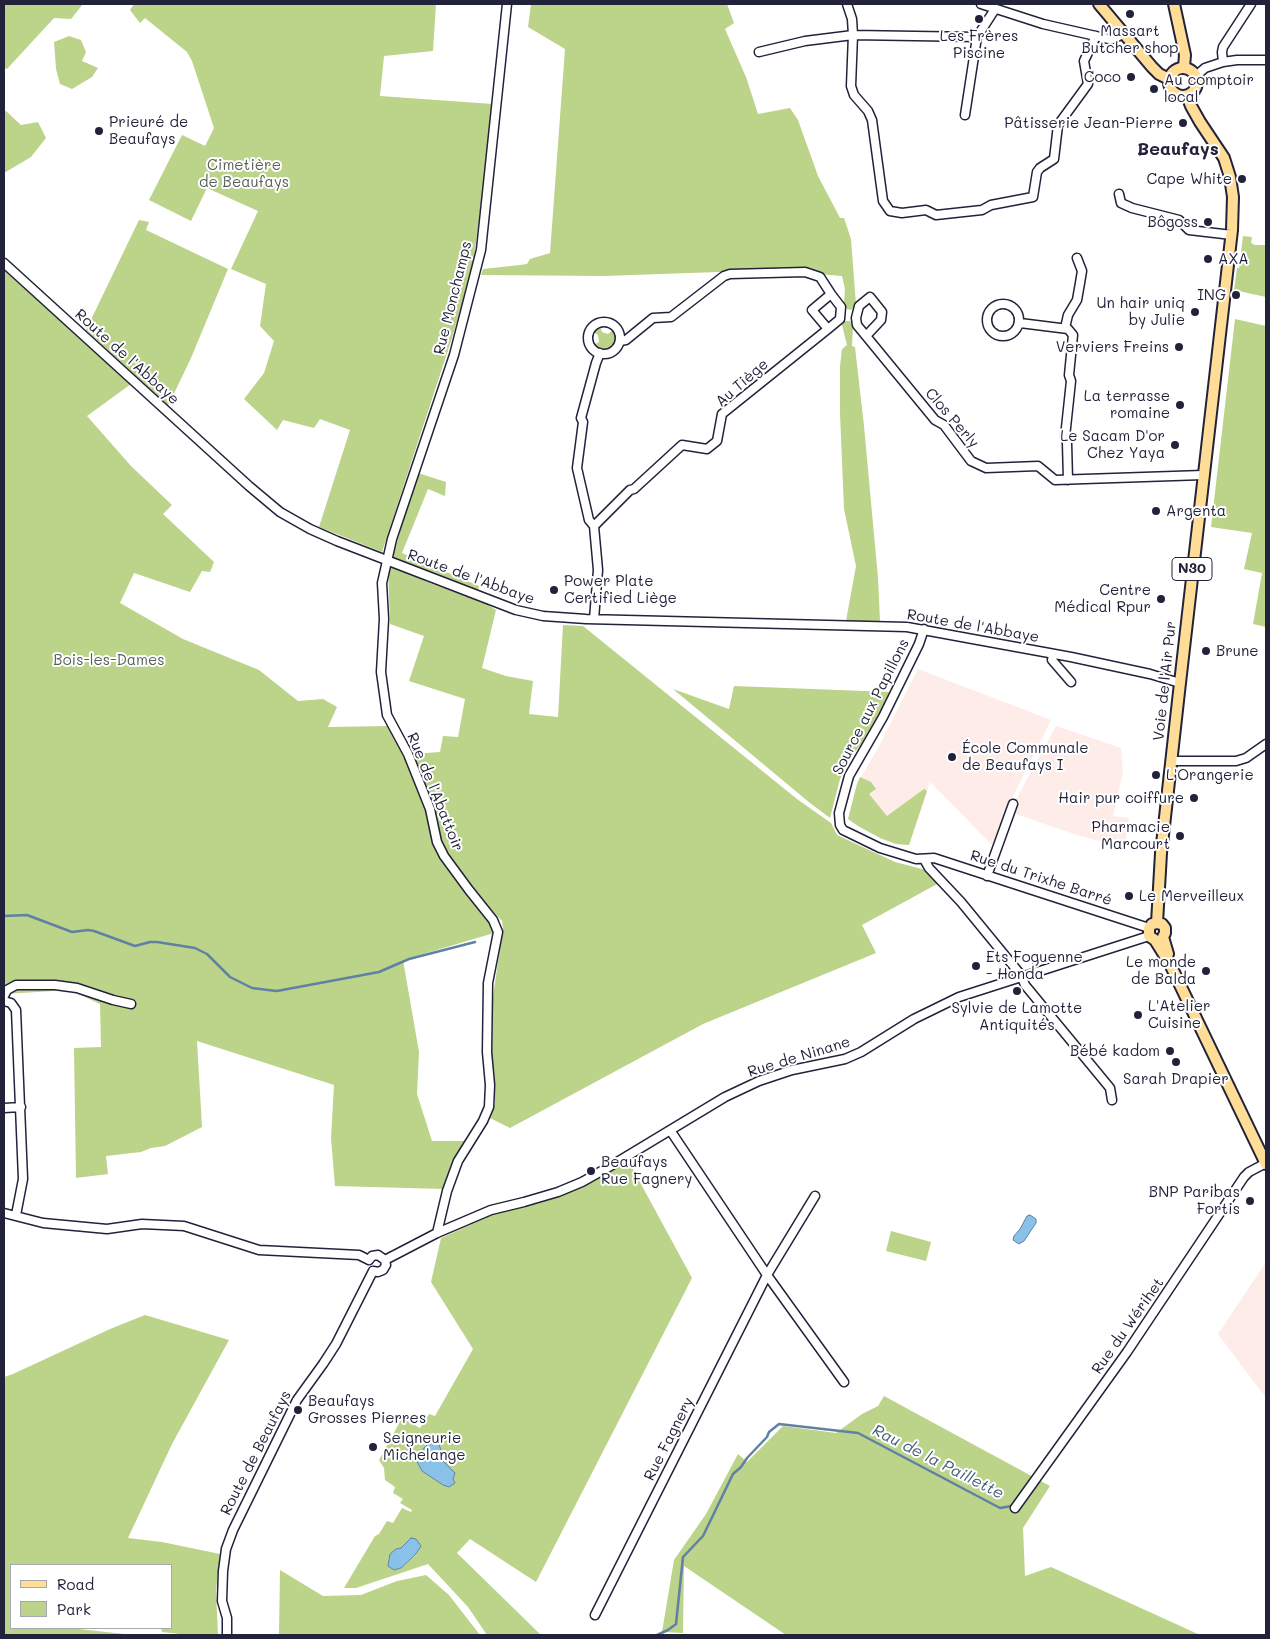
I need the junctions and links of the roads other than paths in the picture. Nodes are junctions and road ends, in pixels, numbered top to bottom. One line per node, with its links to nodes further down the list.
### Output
1 (507, 4): 34 (street, Rue Monchamps)
2 (847, 4): 9 (street)
3 (981, 4): 7 (street)
4 (1099, 4): 8 (main road)
5 (1174, 4): 15 (main road)
6 (1251, 4): 14 (street)
7 (995, 10): 10 (street); 11 (street)
8 (1125, 33): 10 (street); 17 (main road)
9 (853, 35): 10 (street); 11 (street); 12 (street)
10 (1096, 36)
11 (977, 37): 19 (street)
12 (759, 52)
13 (1266, 60): 14 (street)
14 (1223, 62): 16 (street)
15 (1184, 67): 16 (main road); 17 (main road)
16 (1196, 75): 18 (main road)
17 (1169, 79): 18 (main road, N30)
18 (1187, 96): 21 (main road, N30)
19 (965, 115)
20 (1119, 194): 21 (street)
21 (1232, 232): 31 (main road, Voie de l'Air Pur / N30)
22 (1076, 258): 26 (street)
23 (4, 263): 34 (street, Route de l'Abbaye)
24 (831, 294): 27 (street, Au Tiège); 27 (street); 29 (street, Au Tiège)
25 (1020, 323): 25 (street); 26 (street)
26 (1065, 328): 32 (street)
27 (828, 329): 33 (street, Au Tiège)
28 (866, 336): 28 (street, Clos Perly); 32 (street, Clos Perly)
29 (620, 341): 30 (street, Au Tiège); 30 (street)
30 (600, 353): 33 (street)
31 (1203, 475): 32 (street, Clos Perly); 39 (main road, Voie de l'Air Pur / N30)
32 (1068, 480)
33 (594, 526): 35 (street)
34 (387, 560): 35 (street, Route de l'Abbaye); 58 (street, Rue de l'Abattoir)
35 (594, 619): 36 (street, Route de l'Abbaye)
36 (924, 629): 37 (street, Route de l'Abbaye); 43 (street, Source aux Papillons)
37 (1053, 654): 38 (street); 39 (street, Route de l'Abbaye)
38 (1071, 682)
39 (1180, 683): 41 (main road, Voie de l'Air Pur / N30)
40 (1266, 744): 41 (street)
41 (1171, 761): 45 (main road, Voie de l'Air Pur / N30)
42 (1013, 804): 44 (street)
43 (924, 859): 44 (street, Rue du Trixhe Barré); 46 (street)
44 (987, 876): 45 (street, Rue du Trixhe Barré)
45 (1155, 933): 46 (street, Rue de Ninane); 54 (main road)
46 (1021, 975): 50 (street); 53 (street, Rue de Ninane)
47 (4, 996): 49 (street)
48 (4, 1001): 51 (street)
49 (131, 1004)
50 (1112, 1100)
51 (20, 1107): 52 (street); 57 (street)
52 (4, 1108)
53 (670, 1130): 58 (street, Rue de Ninane); 62 (street)
54 (1266, 1163): 64 (street, Rue du Wérihet)
55 (815, 1196): 62 (street, Rue Fagnery)
56 (4, 1213): 57 (street)
57 (16, 1215): 59 (street)
58 (438, 1233): 60 (street, Rue de Ninane)
59 (369, 1260): 60 (street); 61 (street)
60 (385, 1260): 61 (street, Route de Beaufays)
61 (372, 1271): 66 (street, Route de Beaufays)
62 (767, 1275): 63 (street); 65 (street, Rue Fagnery)
63 (844, 1382)
64 (1015, 1508)
65 (595, 1615)
66 (227, 1635)

